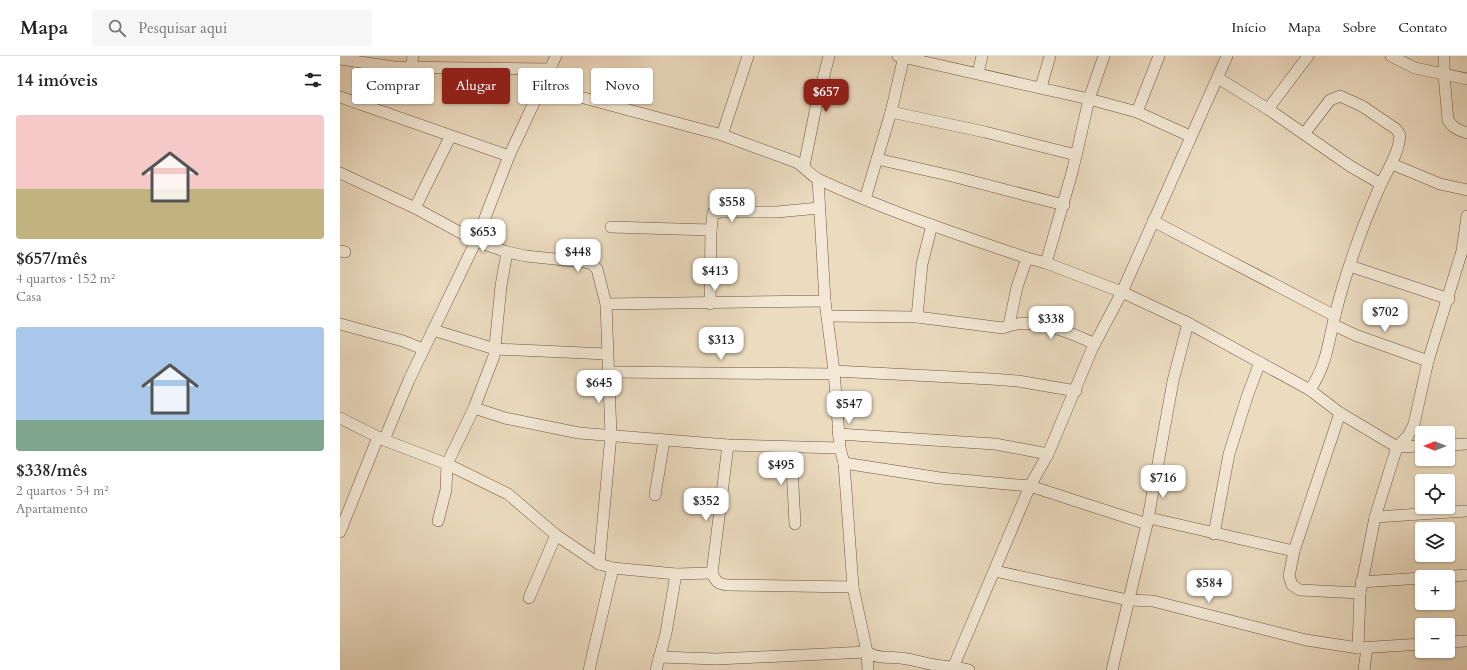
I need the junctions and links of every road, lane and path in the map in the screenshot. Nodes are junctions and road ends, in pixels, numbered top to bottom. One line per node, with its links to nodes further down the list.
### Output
1 (556, 56): 15 (street)
2 (748, 56): 30 (street)
3 (829, 56): 37 (street)
4 (902, 56): 16 (street); 26 (street)
5 (982, 56): 16 (street)
6 (1050, 56): 20 (street)
7 (1104, 56): 23 (street)
8 (1160, 56): 27 (street)
9 (1227, 56): 18 (street)
10 (1308, 56): 25 (street)
11 (1391, 56): 17 (street)
12 (1444, 56): 17 (street)
13 (340, 59): 14 (street)
14 (412, 61): 15 (street)
15 (551, 68)
16 (978, 73): 20 (street)
17 (1444, 75): 19 (street); 28 (street)
18 (1218, 78): 25 (street); 31 (street)
19 (1467, 79)
20 (1041, 87): 23 (street)
21 (340, 97): 32 (street)
22 (583, 98): 30 (street)
23 (1089, 99): 27 (street); 33 (street)
24 (535, 104): 34 (street)
25 (1268, 109): 29 (street)
26 (891, 112): 33 (street); 35 (street)
27 (1137, 112): 31 (street)
28 (1467, 133)
29 (1304, 134): 36 (street); 40 (street)
30 (722, 135): 37 (street)
31 (1190, 136): 47 (street)
32 (450, 137): 34 (street); 44 (street)
33 (1076, 155): 43 (street)
34 (509, 156): 51 (street)
35 (878, 159): 42 (street); 43 (street)
36 (1392, 164): 40 (street); 41 (street)
37 (804, 166): 39 (street)
38 (340, 173): 44 (street)
39 (818, 179): 42 (street); 45 (street)
40 (1381, 184): 55 (street)
41 (1467, 190)
42 (864, 199): 48 (street)
43 (1064, 205): 54 (street)
44 (415, 208): 51 (street)
45 (819, 208): 50 (street); 58 (street)
46 (1467, 216): 57 (street)
47 (1153, 221): 56 (street); 63 (street)
48 (932, 226): 53 (street); 62 (street)
49 (611, 227): 50 (street)
50 (711, 230): 60 (street)
51 (476, 241): 52 (street); 67 (street)
52 (507, 252): 59 (street); 70 (street)
53 (1027, 258): 54 (street); 66 (street)
54 (1046, 263): 56 (street)
55 (1350, 266): 57 (street); 63 (street)
56 (1122, 292): 64 (street); 68 (street)
57 (1449, 299): 72 (street)
58 (825, 301): 60 (street); 61 (street)
59 (606, 304): 60 (street); 71 (street)
60 (710, 304)
61 (827, 316): 62 (street); 75 (street)
62 (917, 317): 66 (street)
63 (1334, 321): 72 (street); 76 (street)
64 (1188, 323): 73 (street); 100 (street)
65 (340, 324): 69 (street)
66 (1009, 325): 68 (street)
67 (432, 330): 69 (street); 70 (street)
68 (1095, 344): 77 (street)
69 (423, 349): 83 (street)
70 (495, 349): 71 (street); 78 (street)
71 (608, 354): 74 (street)
72 (1428, 361): 89 (street)
73 (1260, 362): 76 (street); 103 (street)
74 (609, 372): 75 (street); 82 (street)
75 (834, 372): 77 (street); 81 (street)
76 (1310, 390): 79 (street)
77 (1076, 391): 92 (street)
78 (474, 408): 82 (street); 94 (street)
79 (1340, 413): 89 (street); 105 (street)
80 (340, 418): 83 (street)
81 (838, 434): 91 (street); 92 (street)
82 (611, 435): 84 (street); 106 (street)
83 (381, 439): 94 (street); 102 (street)
84 (664, 441): 87 (street); 96 (street)
85 (1467, 444): 86 (street)
86 (1455, 445)
87 (728, 446): 90 (street); 109 (street)
88 (1415, 446): 89 (street)
89 (1397, 447): 98 (street)
90 (791, 448): 91 (street); 101 (street)
91 (840, 448): 93 (street)
92 (1048, 454): 95 (street)
93 (844, 463): 95 (street); 114 (street)
94 (447, 464): 99 (street); 104 (street)
95 (1030, 486): 100 (street); 108 (street)
96 (655, 495)
97 (1467, 511): 98 (street)
98 (1375, 516): 115 (street)
99 (438, 521)
100 (1148, 521): 103 (street); 117 (street)
101 (794, 524)
102 (340, 532)
103 (1214, 534): 105 (street)
104 (556, 535): 106 (street); 116 (street)
105 (1294, 552): 115 (street)
106 (599, 564): 107 (street)
107 (613, 568): 110 (street); 125 (street)
108 (995, 572): 117 (street); 124 (street)
109 (712, 573): 110 (street); 114 (street)
110 (676, 574): 123 (street)
111 (1467, 575): 112 (street)
112 (1455, 576)
113 (1415, 579): 115 (street)
114 (853, 587): 122 (street)
115 (1360, 588): 121 (street)
116 (529, 598)
117 (1128, 600): 121 (street); 129 (street)
118 (1467, 641): 119 (street)
119 (1455, 642)
120 (1415, 644): 121 (street)
121 (1363, 648): 130 (street)
122 (867, 652): 123 (street); 124 (street); 127 (street)
123 (659, 657): 126 (street)
124 (953, 668): 128 (street)
125 (589, 670)
126 (656, 670)
127 (868, 670)
128 (969, 670)
129 (1112, 670)
130 (1364, 670)

